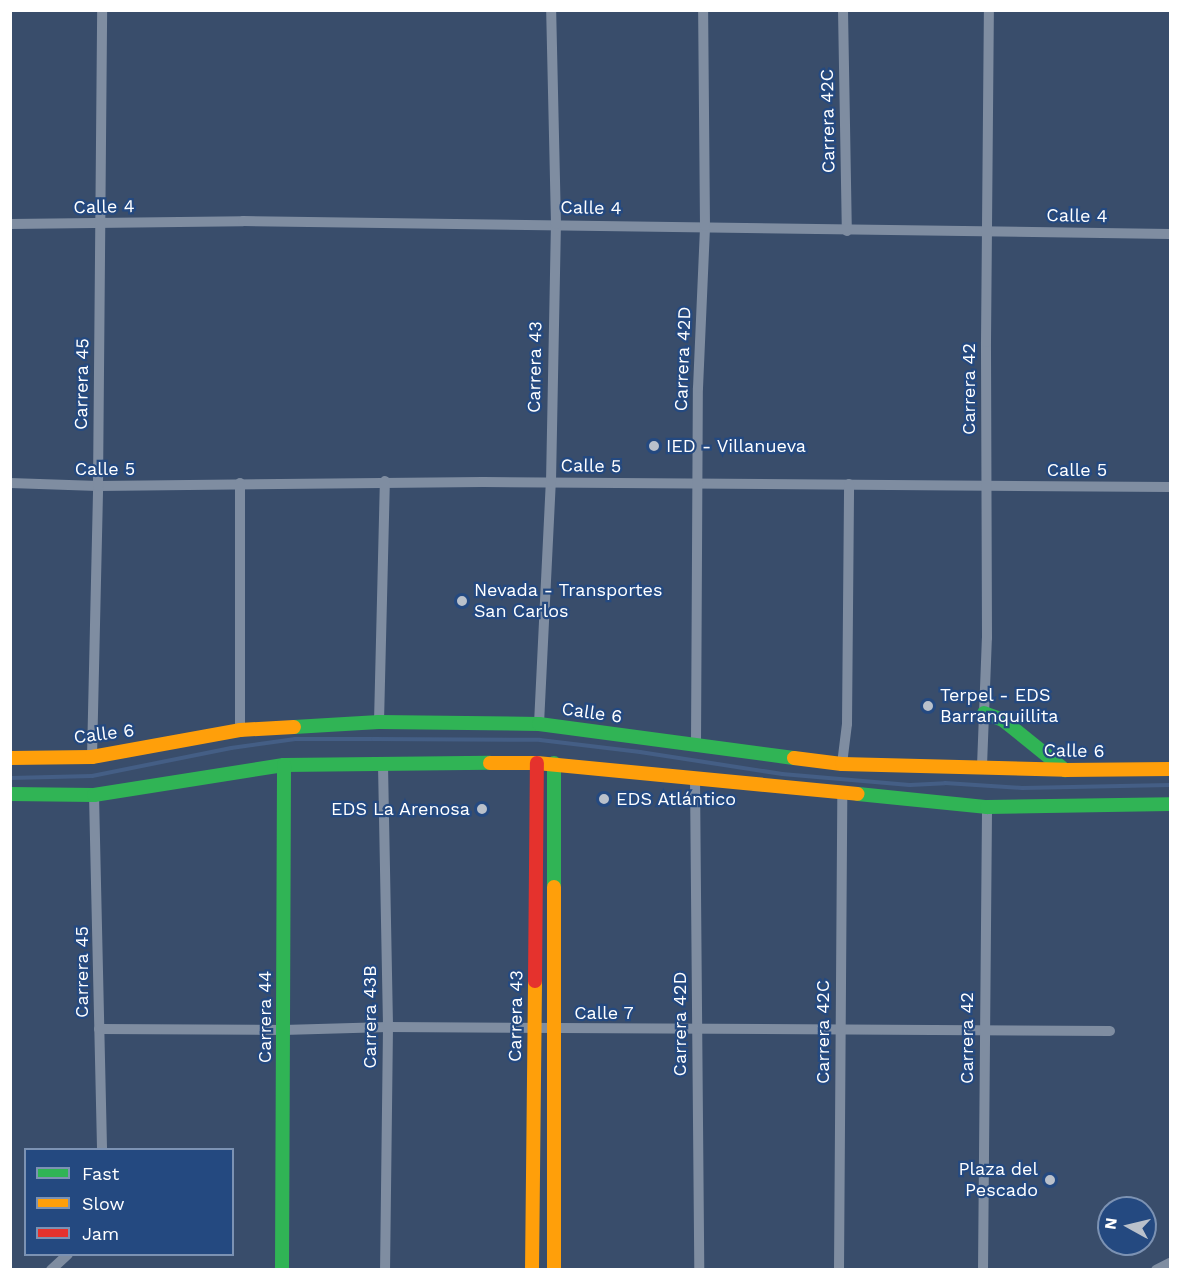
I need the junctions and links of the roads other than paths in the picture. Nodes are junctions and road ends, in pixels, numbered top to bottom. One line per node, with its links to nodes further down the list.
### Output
1 (102, 10): 7 (street, Carrera 45)
2 (551, 10): 8 (street, Carrera 43)
3 (703, 10): 9 (street, Carrera 42D)
4 (843, 10): 10 (street, Carrera 42C)
5 (989, 10): 11 (street, Carrera 42)
6 (10, 224): 7 (street, Calle 4)
7 (101, 224): 8 (street, Calle 4); 19 (street, Carrera 45)
8 (556, 224): 9 (street, Calle 4); 14 (street, Carrera 43)
9 (705, 226): 10 (street, Calle 4); 17 (street, Carrera 42D)
10 (847, 231): 11 (street, Calle 4)
11 (987, 231): 12 (street, Calle 4); 20 (street, Carrera 42)
12 (1170, 234)
13 (385, 481): 14 (street, Calle 5); 16 (street, Calle 5); 23 (street)
14 (551, 482): 17 (street, Calle 5); 24 (street, Carrera 43)
15 (10, 483): 19 (street, Calle 5)
16 (240, 483): 19 (street, Calle 5); 25 (street)
17 (698, 483): 18 (street, Calle 5); 26 (street, Carrera 42D)
18 (849, 484): 20 (street, Calle 5); 31 (street)
19 (98, 486): 27 (street, Carrera 45)
20 (986, 486): 21 (street, Calle 5); 22 (street, Carrera 42)
21 (1170, 487)
22 (984, 713): 34 (street, Carrera 42); 36 (main road)
23 (379, 722): 24 (main road, Calle 6); 25 (main road, Calle 6)
24 (539, 724): 26 (main road, Calle 6)
25 (240, 730): 27 (main road, Calle 6)
26 (696, 745): 31 (main road, Calle 6)
27 (92, 757): 28 (main road, Calle 6)
28 (10, 758)
29 (537, 763): 30 (main road); 33 (main road); 45 (main road, Carrera 43)
30 (554, 763): 37 (main road); 46 (main road, Carrera 43)
31 (842, 764): 34 (main road, Calle 6)
32 (284, 765): 33 (main road); 40 (main road); 49 (main road, Carrera 44)
33 (383, 765): 43 (street, Carrera 43B)
34 (982, 766): 36 (main road, Calle 6)
35 (1170, 769): 36 (main road, Calle 6)
36 (1065, 770)
37 (695, 778): 39 (main road); 47 (street, Carrera 42D)
38 (10, 794): 40 (main road)
39 (842, 794): 42 (main road); 48 (street, Carrera 42C)
40 (94, 795): 44 (street, Carrera 45)
41 (1170, 804): 42 (main road)
42 (987, 807): 50 (street, Carrera 42)
43 (388, 1027): 45 (street, Calle 7); 49 (street, Calle 7); 57 (street, Carrera 43B)
44 (99, 1029): 49 (street, Calle 7); 52 (street, Carrera 45)
45 (534, 1029): 46 (street, Calle 7); 58 (main road, Carrera 43)
46 (554, 1029): 47 (street, Calle 7); 59 (main road, Carrera 43)
47 (697, 1029): 48 (street, Calle 7); 60 (street, Carrera 42D)
48 (839, 1029): 50 (street, Calle 7); 61 (street, Carrera 42C)
49 (283, 1030): 56 (main road, Carrera 44)
50 (983, 1030): 51 (street, Calle 7); 62 (street, Carrera 42)
51 (1110, 1031)
52 (102, 1148)
53 (66, 1256): 55 (street)
54 (1170, 1263): 63 (street)
55 (51, 1269)
56 (282, 1269)
57 (385, 1269)
58 (532, 1269)
59 (554, 1269)
60 (699, 1269)
61 (839, 1269)
62 (983, 1269)
63 (1156, 1269)

